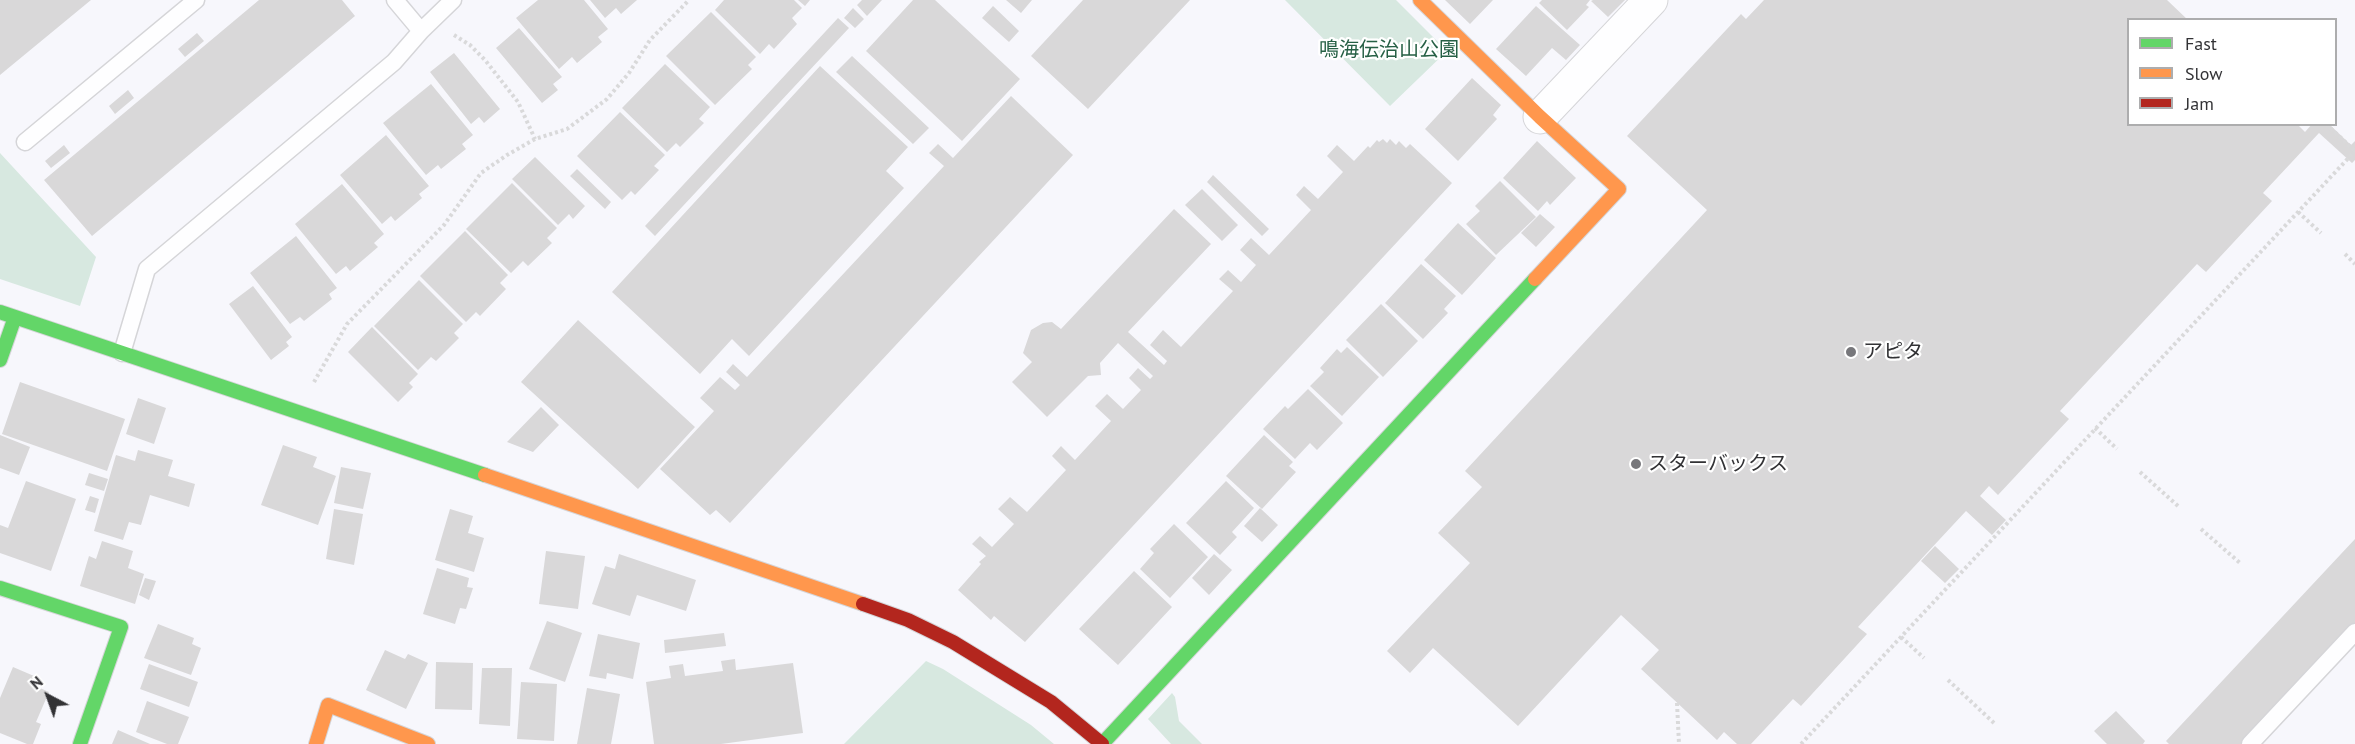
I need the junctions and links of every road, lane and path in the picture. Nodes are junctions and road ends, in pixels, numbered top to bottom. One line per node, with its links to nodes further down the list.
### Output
1 (196, 0): 11 (lane)
2 (395, 0): 7 (lane)
3 (453, 0): 7 (lane)
4 (690, 0): 10 (path)
5 (1420, 0): 8 (street)
6 (1651, 0): 8 (street)
7 (421, 31): 10 (path); 19 (lane)
8 (1540, 117): 38 (street)
9 (2328, 126): 12 (path)
10 (535, 139): 21 (path)
11 (25, 142)
12 (2355, 151): 13 (path)
13 (2298, 212): 14 (path); 22 (path)
14 (2321, 233)
15 (2345, 254): 16 (path)
16 (2355, 264)
17 (0, 312): 18 (street)
18 (15, 317): 19 (street); 20 (street)
19 (122, 353): 38 (street)
20 (0, 360)
21 (311, 388)
22 (2096, 428): 23 (path); 30 (path)
23 (2117, 449)
24 (2140, 472): 25 (path)
25 (2178, 506)
26 (2201, 529): 27 (path)
27 (2240, 563)
28 (0, 588): 35 (street)
29 (2355, 632): 41 (lane)
30 (1901, 637): 31 (path); 40 (path)
31 (1924, 658)
32 (1947, 680): 34 (path)
33 (1677, 703): 39 (path)
34 (1994, 723)
35 (80, 744)
36 (316, 744): 37 (street)
37 (428, 744)
38 (1102, 744)
39 (1679, 744)
40 (1801, 744)
41 (2250, 744)

